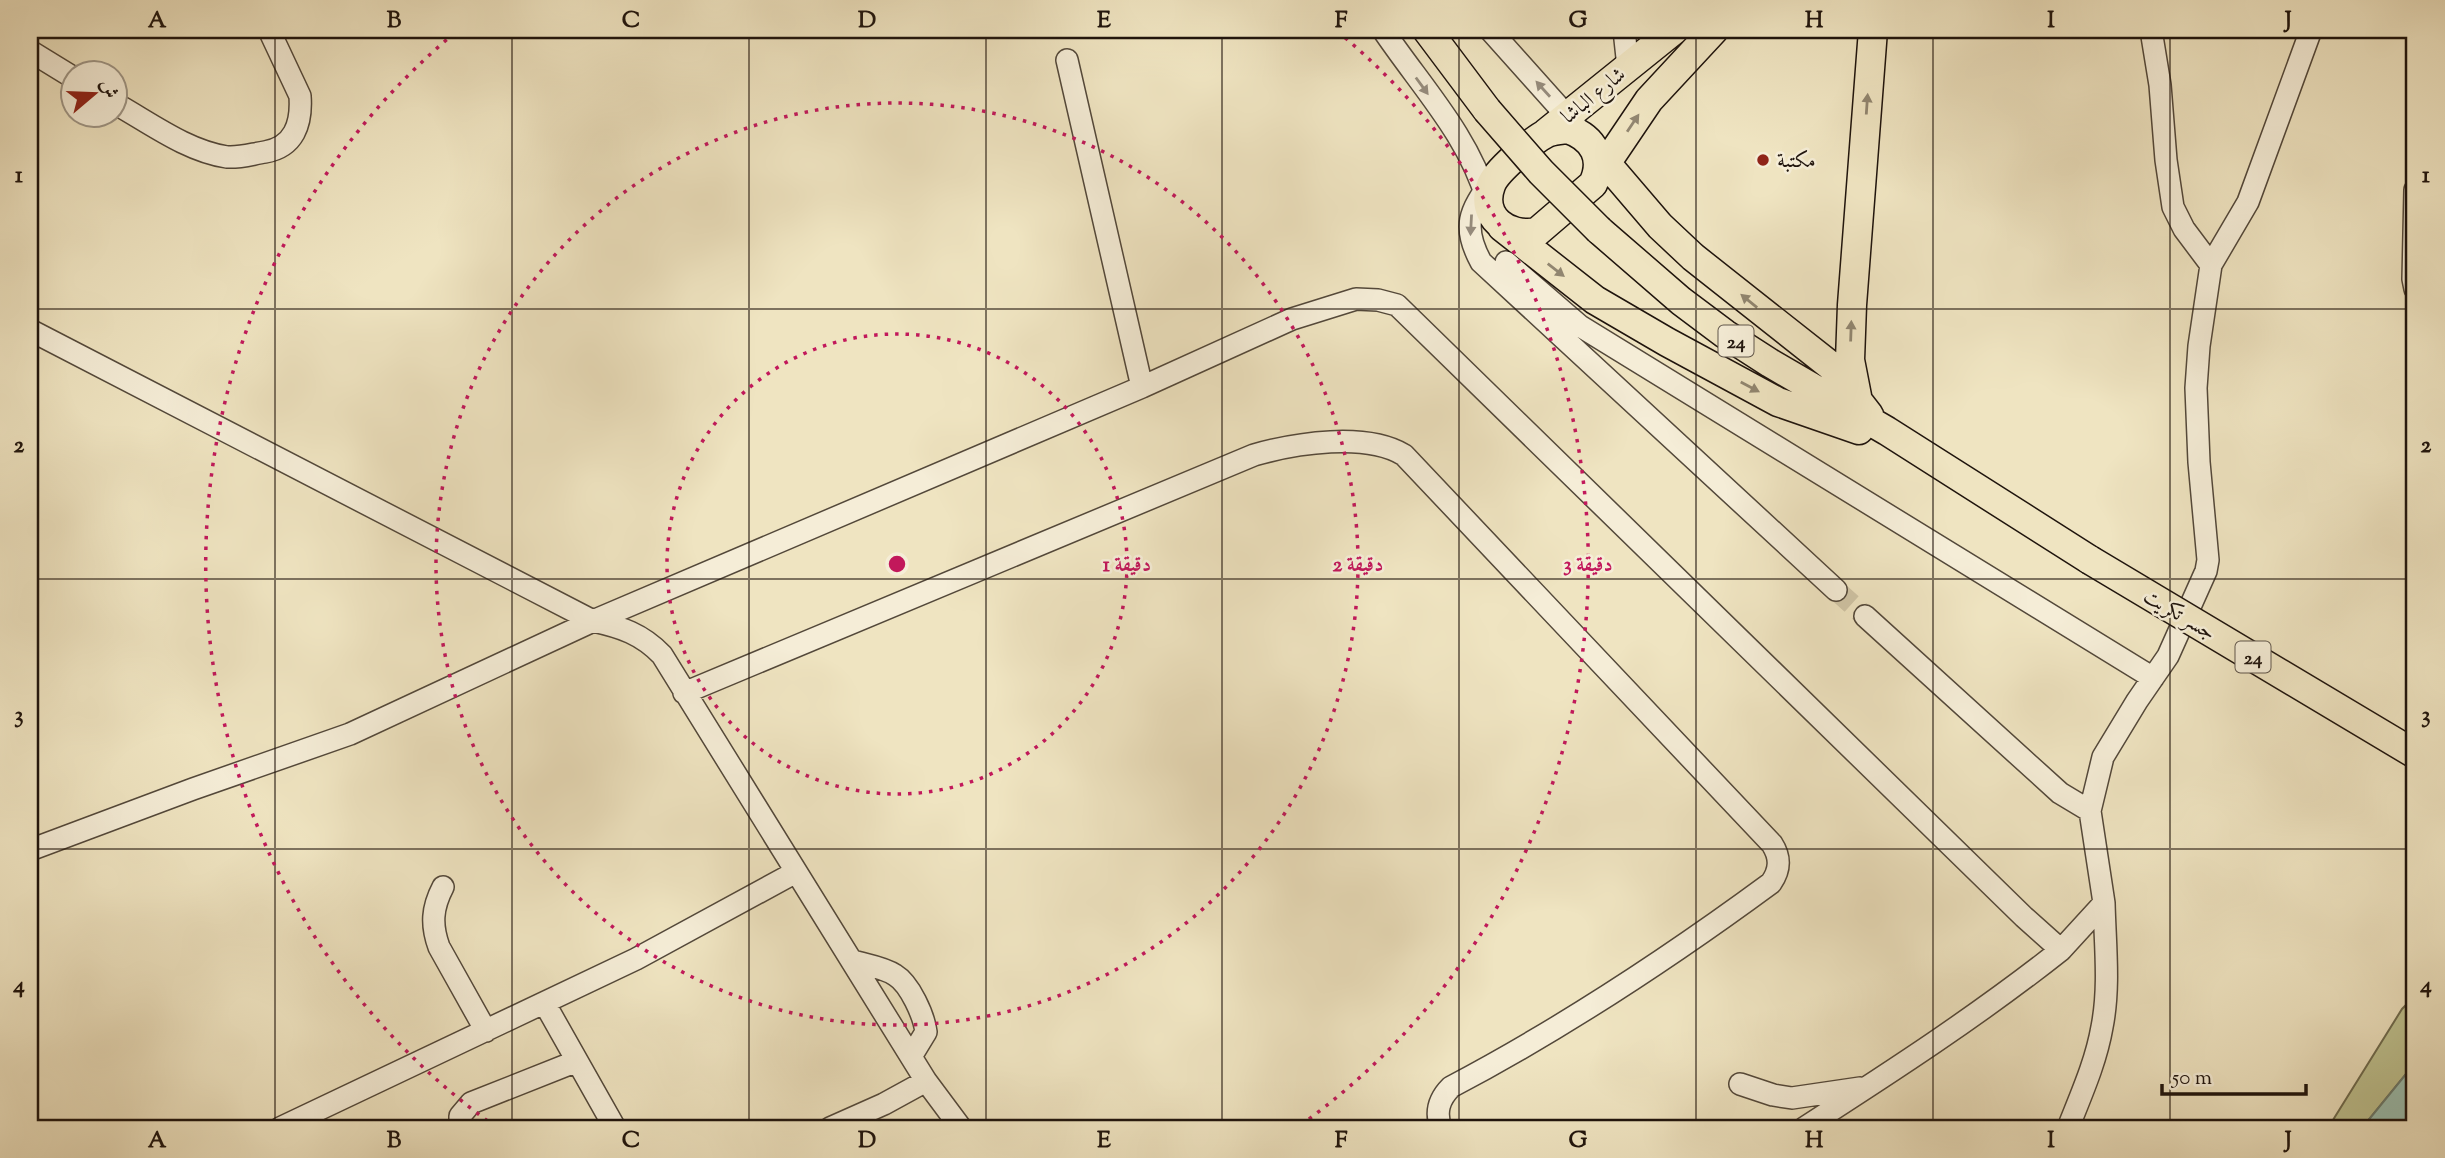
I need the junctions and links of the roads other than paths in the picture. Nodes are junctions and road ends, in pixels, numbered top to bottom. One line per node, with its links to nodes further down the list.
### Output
1 (269, 30): 15 (street)
2 (1383, 30): 20 (street, one-way to 20)
3 (1427, 30): 26 (main road, 24, bridge)
4 (1490, 30): 16 (street, one-way to 4)
5 (1624, 30): 13 (street)
6 (1674, 30): 13 (main road, شارع الباشا)
7 (1714, 30): 18 (main road, one-way to 7)
8 (1873, 30): 25 (main road, one-way to 8)
9 (2151, 30): 21 (street)
10 (2311, 30): 21 (street)
11 (30, 51): 14 (street)
12 (1067, 60): 24 (street)
13 (1628, 67): 16 (main road, شارع الباشا)
14 (60, 69)
15 (130, 112)
16 (1567, 116): 17 (main road, شارع الباشا); 18 (street)
17 (1545, 134): 18 (main road); 20 (main road, شارع الباشا)
18 (1596, 158): 20 (main road); 25 (main road, one-way to 18)
19 (2415, 190): 22 (street)
20 (1505, 226): 27 (main road, one-way to 27); 28 (street); 31 (street)
21 (2210, 265): 31 (street)
22 (2415, 289)
23 (30, 331): 30 (street)
24 (1142, 387): 30 (street); 39 (street)
25 (1857, 399): 26 (main road)
26 (1886, 431): 27 (main road, 24)
27 (1928, 458): 33 (main road, جسر تكريت / 24, bridge)
28 (1836, 590)
29 (1865, 616): 34 (street)
30 (593, 621): 32 (street); 35 (street)
31 (2153, 678): 34 (street)
32 (684, 693): 36 (street); 54 (street)
33 (2415, 754)
34 (2090, 811): 38 (street)
35 (30, 850)
36 (796, 872): 40 (street); 41 (street)
37 (443, 887): 42 (street)
38 (2104, 903): 39 (street); 56 (street)
39 (2061, 950): 47 (street)
40 (852, 961): 43 (street); 43 (street)
41 (545, 1004): 42 (street); 44 (street)
42 (486, 1031): 49 (street)
43 (912, 1055): 45 (street)
44 (577, 1061): 50 (street); 51 (street)
45 (926, 1081): 48 (street); 53 (street)
46 (1740, 1084): 47 (street)
47 (1869, 1087): 55 (street)
48 (865, 1121): 52 (street)
49 (280, 1128)
50 (460, 1128)
51 (615, 1128)
52 (830, 1128)
53 (961, 1128)
54 (1441, 1128)
55 (1804, 1128)
56 (2068, 1128)

